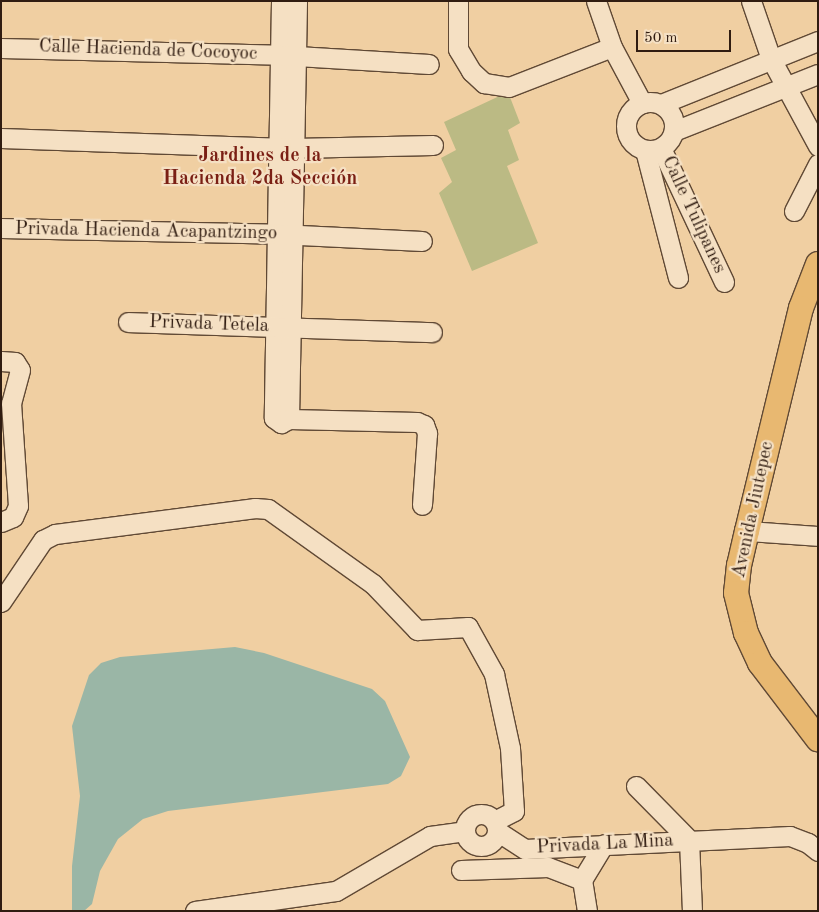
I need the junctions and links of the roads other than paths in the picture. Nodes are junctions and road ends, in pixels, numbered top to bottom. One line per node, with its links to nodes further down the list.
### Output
1 (281, 1): 9 (street)
2 (297, 1): 9 (street)
3 (458, 1): 7 (street)
4 (596, 1): 7 (street)
5 (751, 1): 10 (street)
6 (818, 41): 10 (street)
7 (612, 47): 14 (street)
8 (1, 48): 9 (street, Calle Hacienda de Cocoyoc)
9 (287, 56): 11 (street, Calle Hacienda de Cocoyoc); 20 (street)
10 (771, 59): 13 (street); 15 (street)
11 (429, 64)
12 (818, 74): 13 (street)
13 (785, 86): 16 (street); 19 (street)
14 (642, 103): 15 (street); 21 (street)
15 (661, 104): 16 (street)
16 (674, 131): 21 (street)
17 (1, 138): 20 (street)
18 (433, 145): 20 (street)
19 (818, 146)
20 (286, 147): 25 (street)
21 (653, 149): 28 (street); 29 (street, Calle Tulipanes)
22 (818, 164): 23 (street)
23 (794, 210)
24 (1, 228): 25 (street, Privada Hacienda Acapantzingo)
25 (285, 234): 26 (street, Privada Hacienda Acapantzingo); 31 (street)
26 (422, 240)
27 (818, 264): 36 (main road, Avenida Jiutepec)
28 (678, 278)
29 (724, 282)
30 (128, 322): 31 (street, Privada Tetela)
31 (284, 327): 32 (street, Privada Tetela); 34 (street)
32 (432, 332)
33 (1, 361): 35 (street)
34 (422, 505)
35 (1, 522)
36 (747, 531): 37 (street); 39 (main road, Avenida Jiutepec)
37 (818, 536)
38 (1, 602): 41 (street)
39 (818, 740)
40 (636, 786): 42 (street, Privada La Mina)
41 (495, 826): 43 (street, Privada La Mina); 47 (street)
42 (689, 840): 43 (street, Privada La Mina); 44 (street, Privada La Mina); 49 (street)
43 (604, 844): 46 (street)
44 (818, 851)
45 (461, 870): 46 (street)
46 (582, 880): 48 (street)
47 (196, 911)
48 (587, 911)
49 (692, 911)

